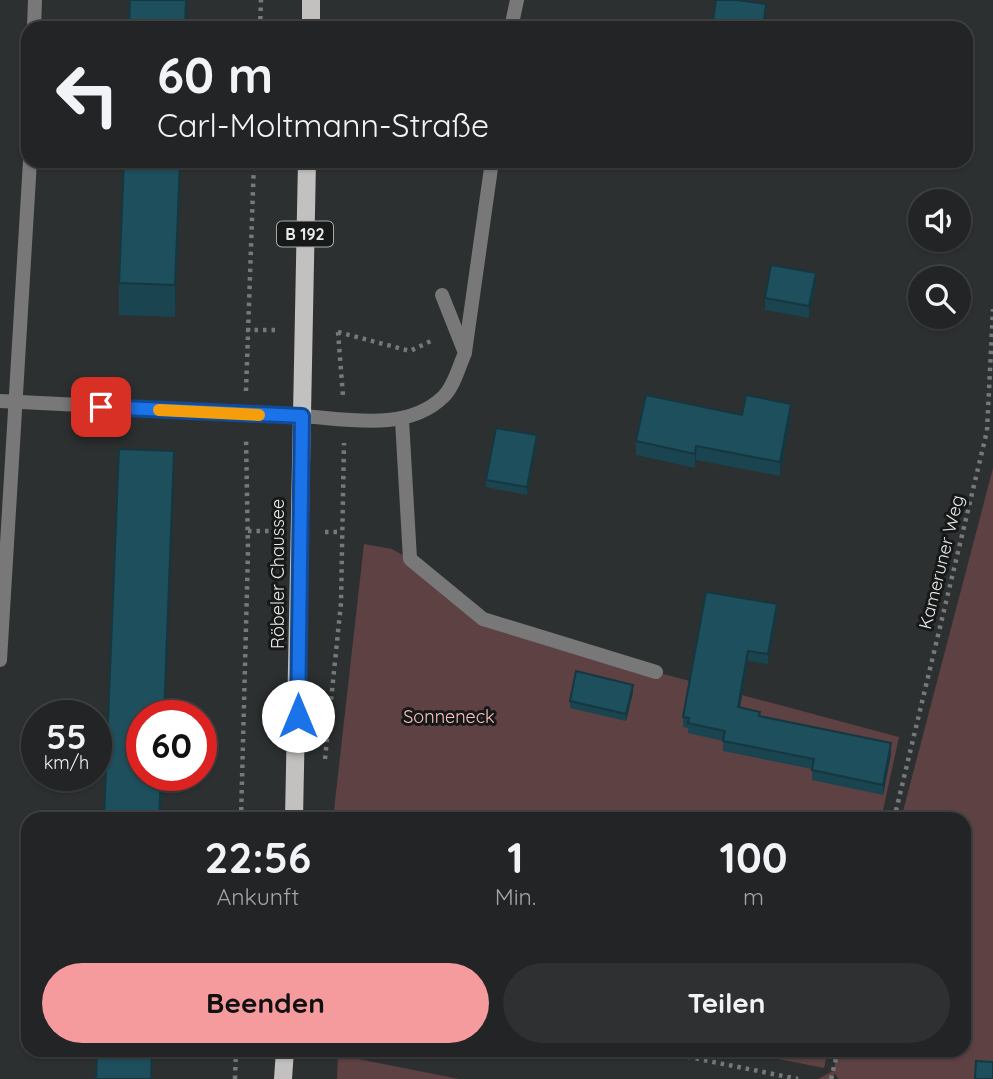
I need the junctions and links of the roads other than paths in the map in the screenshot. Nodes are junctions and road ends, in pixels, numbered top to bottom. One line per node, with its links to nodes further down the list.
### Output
1 (35, 0): 4 (street)
2 (311, 0): 5 (main road)
3 (517, 0): 6 (street)
4 (34, 21)
5 (311, 21)
6 (512, 21)
7 (29, 168): 12 (street)
8 (307, 168): 13 (main road, Röbeler Chaussee / B 192)
9 (491, 168): 11 (street)
10 (442, 295): 11 (street)
11 (465, 353): 14 (street)
12 (7, 401): 13 (street); 15 (street)
13 (302, 416): 14 (street); 17 (main road, Röbeler Chaussee / B 192)
14 (402, 420): 16 (street)
15 (0, 660)
16 (656, 672)
17 (294, 812)
18 (285, 1057): 19 (main road)
19 (283, 1079)

